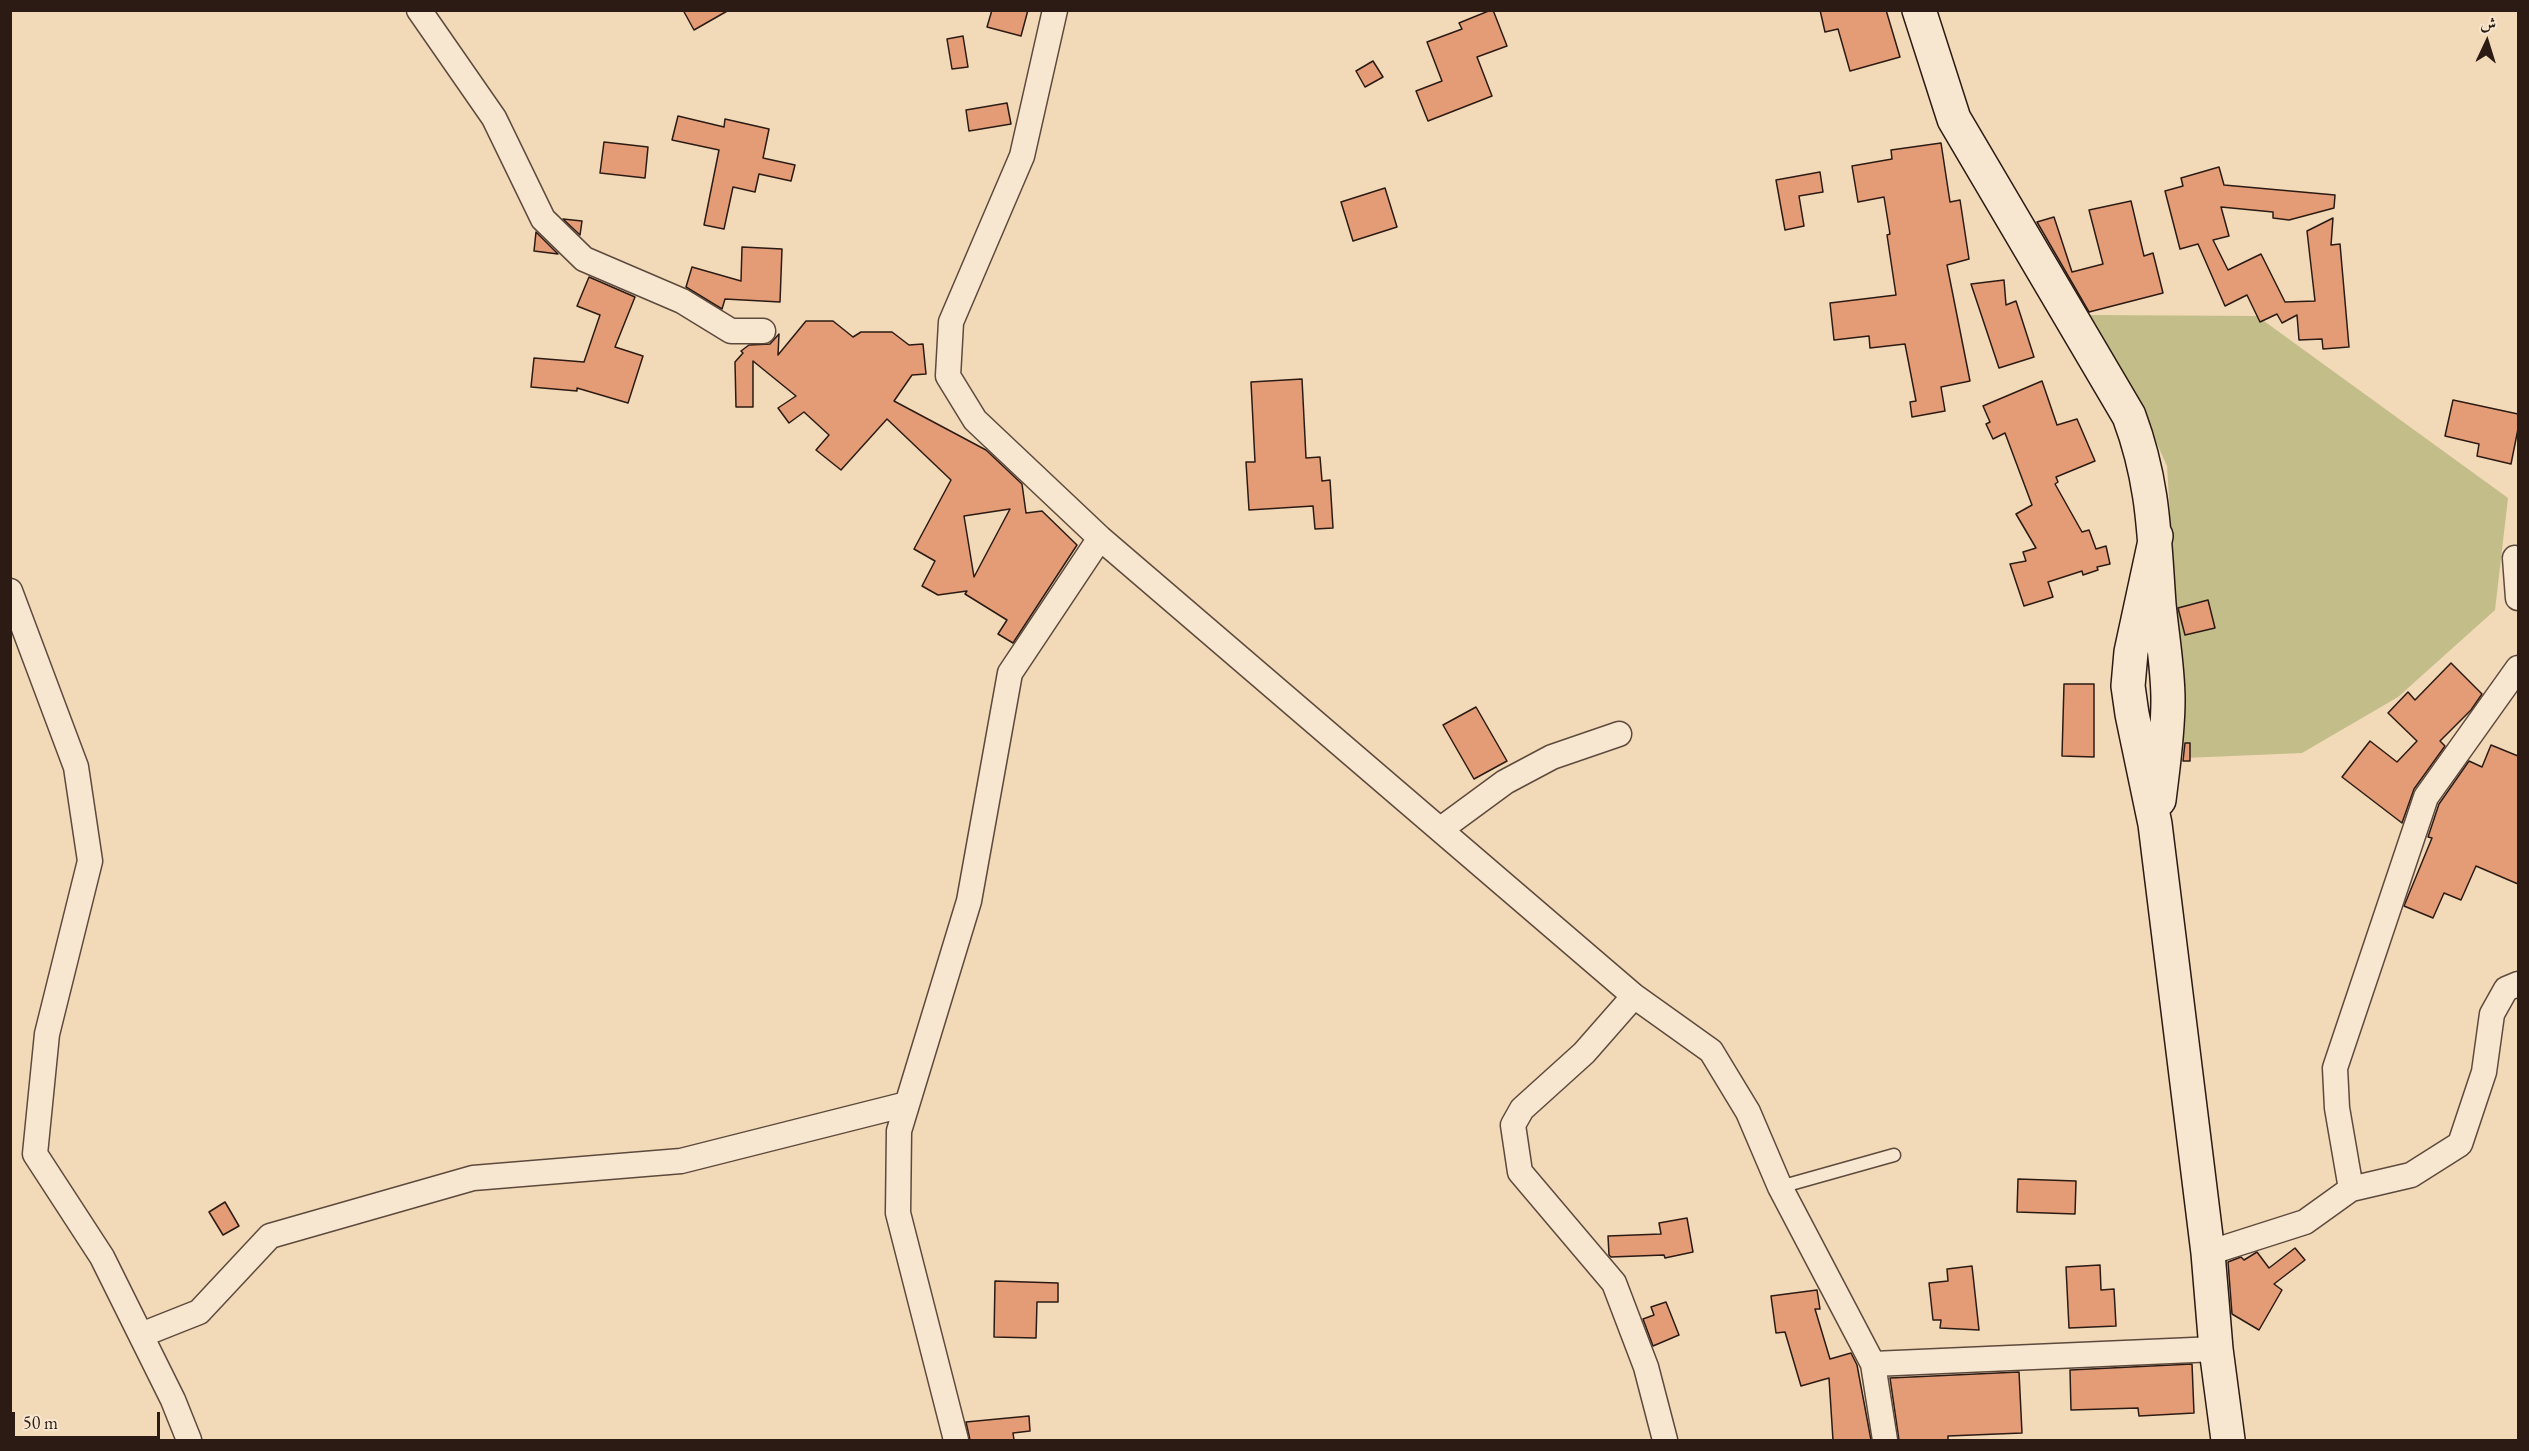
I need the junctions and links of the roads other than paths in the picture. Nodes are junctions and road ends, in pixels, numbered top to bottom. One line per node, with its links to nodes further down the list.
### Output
1 (419, 10): 4 (street)
2 (1056, 10): 5 (street)
3 (1919, 10): 18 (street)
4 (763, 331)
5 (1100, 538): 11 (street); 14 (street)
6 (2515, 558): 8 (street)
7 (10, 591): 19 (street)
8 (2518, 598)
9 (2518, 668): 17 (street)
10 (1619, 734): 11 (street)
11 (1441, 829): 13 (street)
12 (2518, 984): 17 (street)
13 (1634, 996): 16 (street); 24 (street)
14 (907, 1104): 19 (street); 23 (street)
15 (1894, 1155): 16 (lane)
16 (1780, 1187): 21 (street)
17 (2351, 1189): 18 (street)
18 (2208, 1253): 20 (street)
19 (141, 1335): 22 (street)
20 (2216, 1349): 21 (street); 26 (street)
21 (1873, 1364): 25 (street)
22 (189, 1440)
23 (956, 1440)
24 (1665, 1440)
25 (1885, 1440)
26 (2228, 1440)

